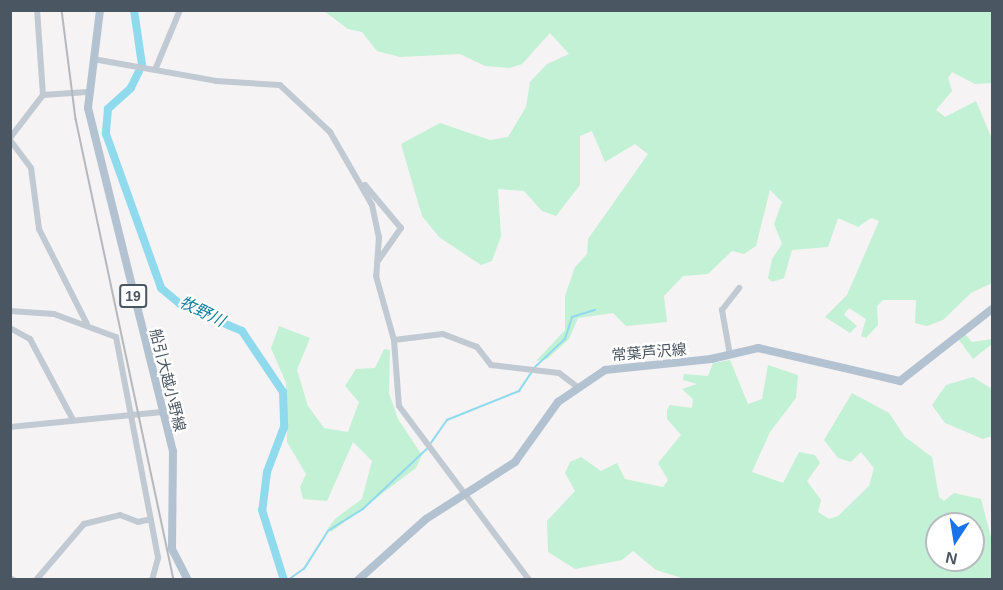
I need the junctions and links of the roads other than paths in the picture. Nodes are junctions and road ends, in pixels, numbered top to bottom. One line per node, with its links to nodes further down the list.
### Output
1 (38, 10): 7 (street)
2 (100, 10): 4 (main road, 船引大越小野線 / 19)
3 (180, 10): 5 (street)
4 (93, 59): 5 (street); 6 (main road, 船引大越小野線 / 19)
5 (151, 70): 9 (street)
6 (87, 92): 7 (street); 19 (main road, 船引大越小野線 / 19)
7 (43, 95): 8 (street)
8 (10, 139): 14 (street)
9 (359, 178): 10 (street); 10 (street)
10 (378, 262): 16 (street)
11 (739, 288): 17 (street)
12 (993, 309): 17 (main road, 常葉芦沢線)
13 (10, 311): 14 (street)
14 (87, 324): 20 (street)
15 (10, 328): 21 (street)
16 (394, 340): 18 (street); 23 (street)
17 (730, 355): 18 (main road, 常葉芦沢線)
18 (576, 386): 23 (main road, 常葉芦沢線)
19 (162, 412): 20 (street); 27 (main road, 船引大越小野線 / 19)
20 (135, 418): 21 (street); 24 (street)
21 (73, 420): 22 (street)
22 (10, 428)
23 (465, 494): 28 (main road, 常葉芦沢線); 29 (street)
24 (152, 519): 25 (street); 26 (street)
25 (36, 579)
26 (152, 579)
27 (188, 579)
28 (358, 579)
29 (529, 579)

